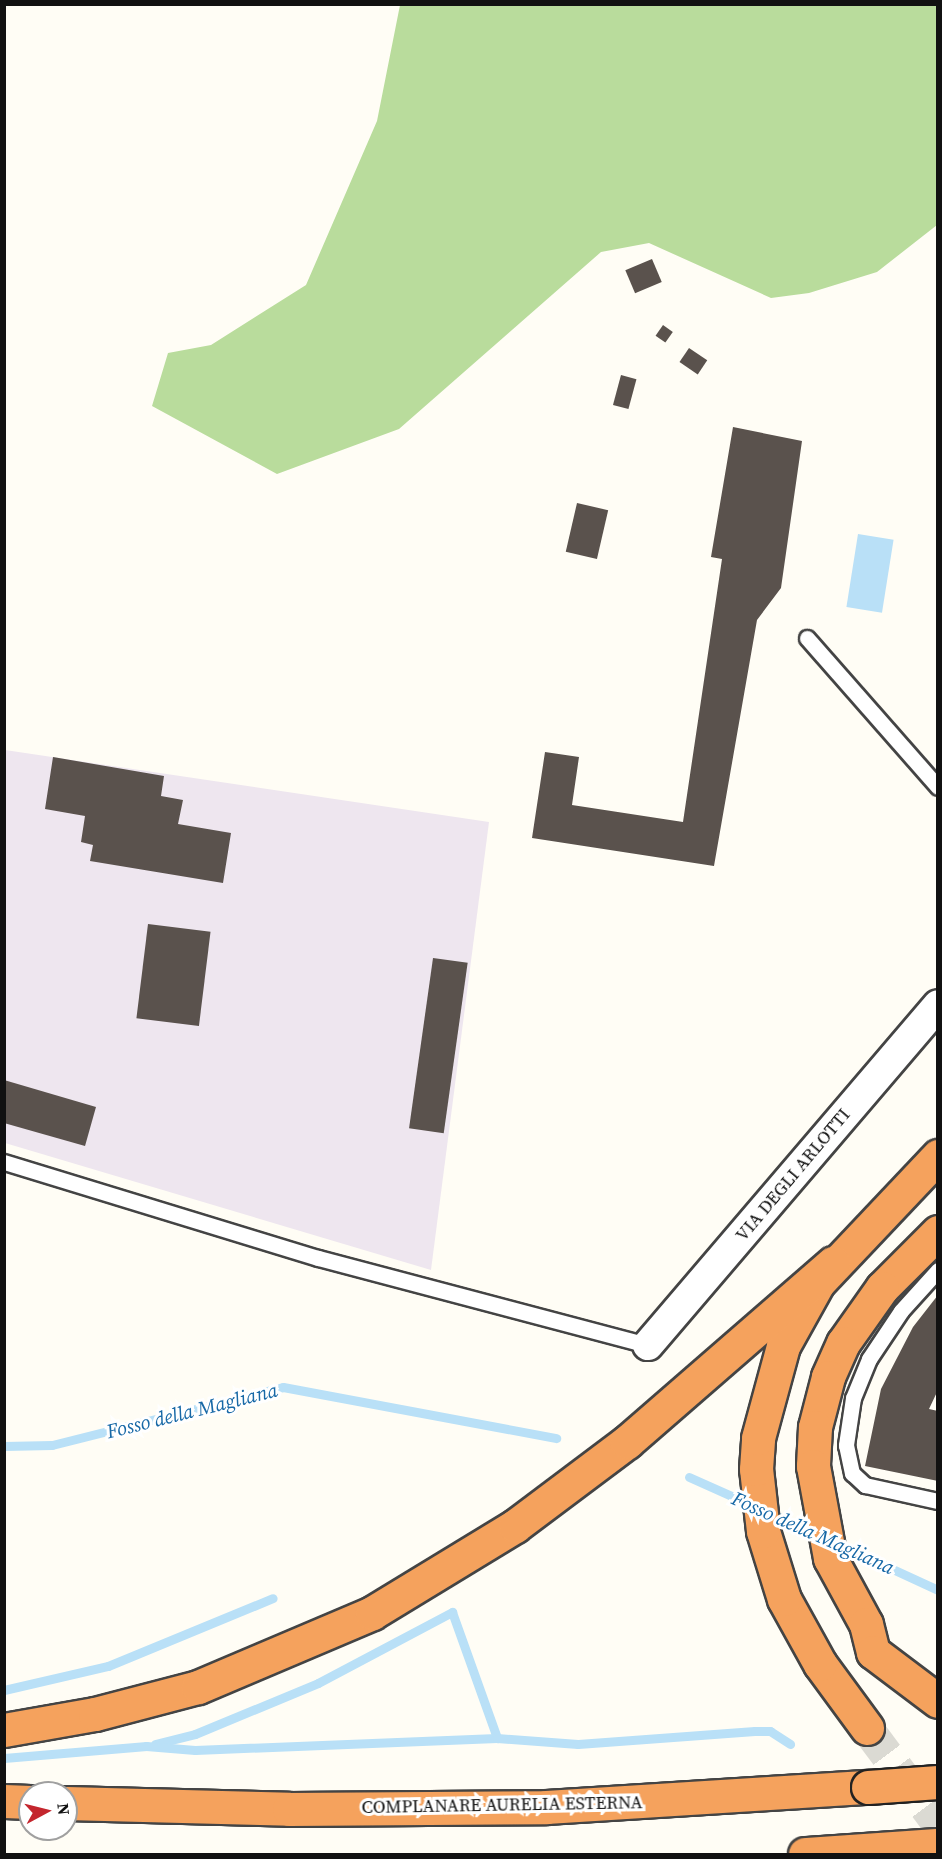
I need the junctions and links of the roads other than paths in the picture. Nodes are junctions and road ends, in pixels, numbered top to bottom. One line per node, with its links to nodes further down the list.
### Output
1 (807, 638): 2 (lane)
2 (938, 787)
3 (938, 1005): 9 (street, VIA DEGLI ARLOTTI)
4 (938, 1156): 7 (highway)
5 (4, 1162): 9 (lane)
6 (938, 1232): 11 (highway)
7 (833, 1263): 12 (highway); 13 (highway)
8 (938, 1270): 10 (lane)
9 (648, 1345)
10 (938, 1501)
11 (938, 1701)
12 (867, 1728)
13 (4, 1730)
14 (938, 1782): 15 (highway, COMPLANARE AURELIA ESTERNA, bridge)
15 (78, 1803)
16 (925, 1846): 17 (highway)
17 (805, 1854)

